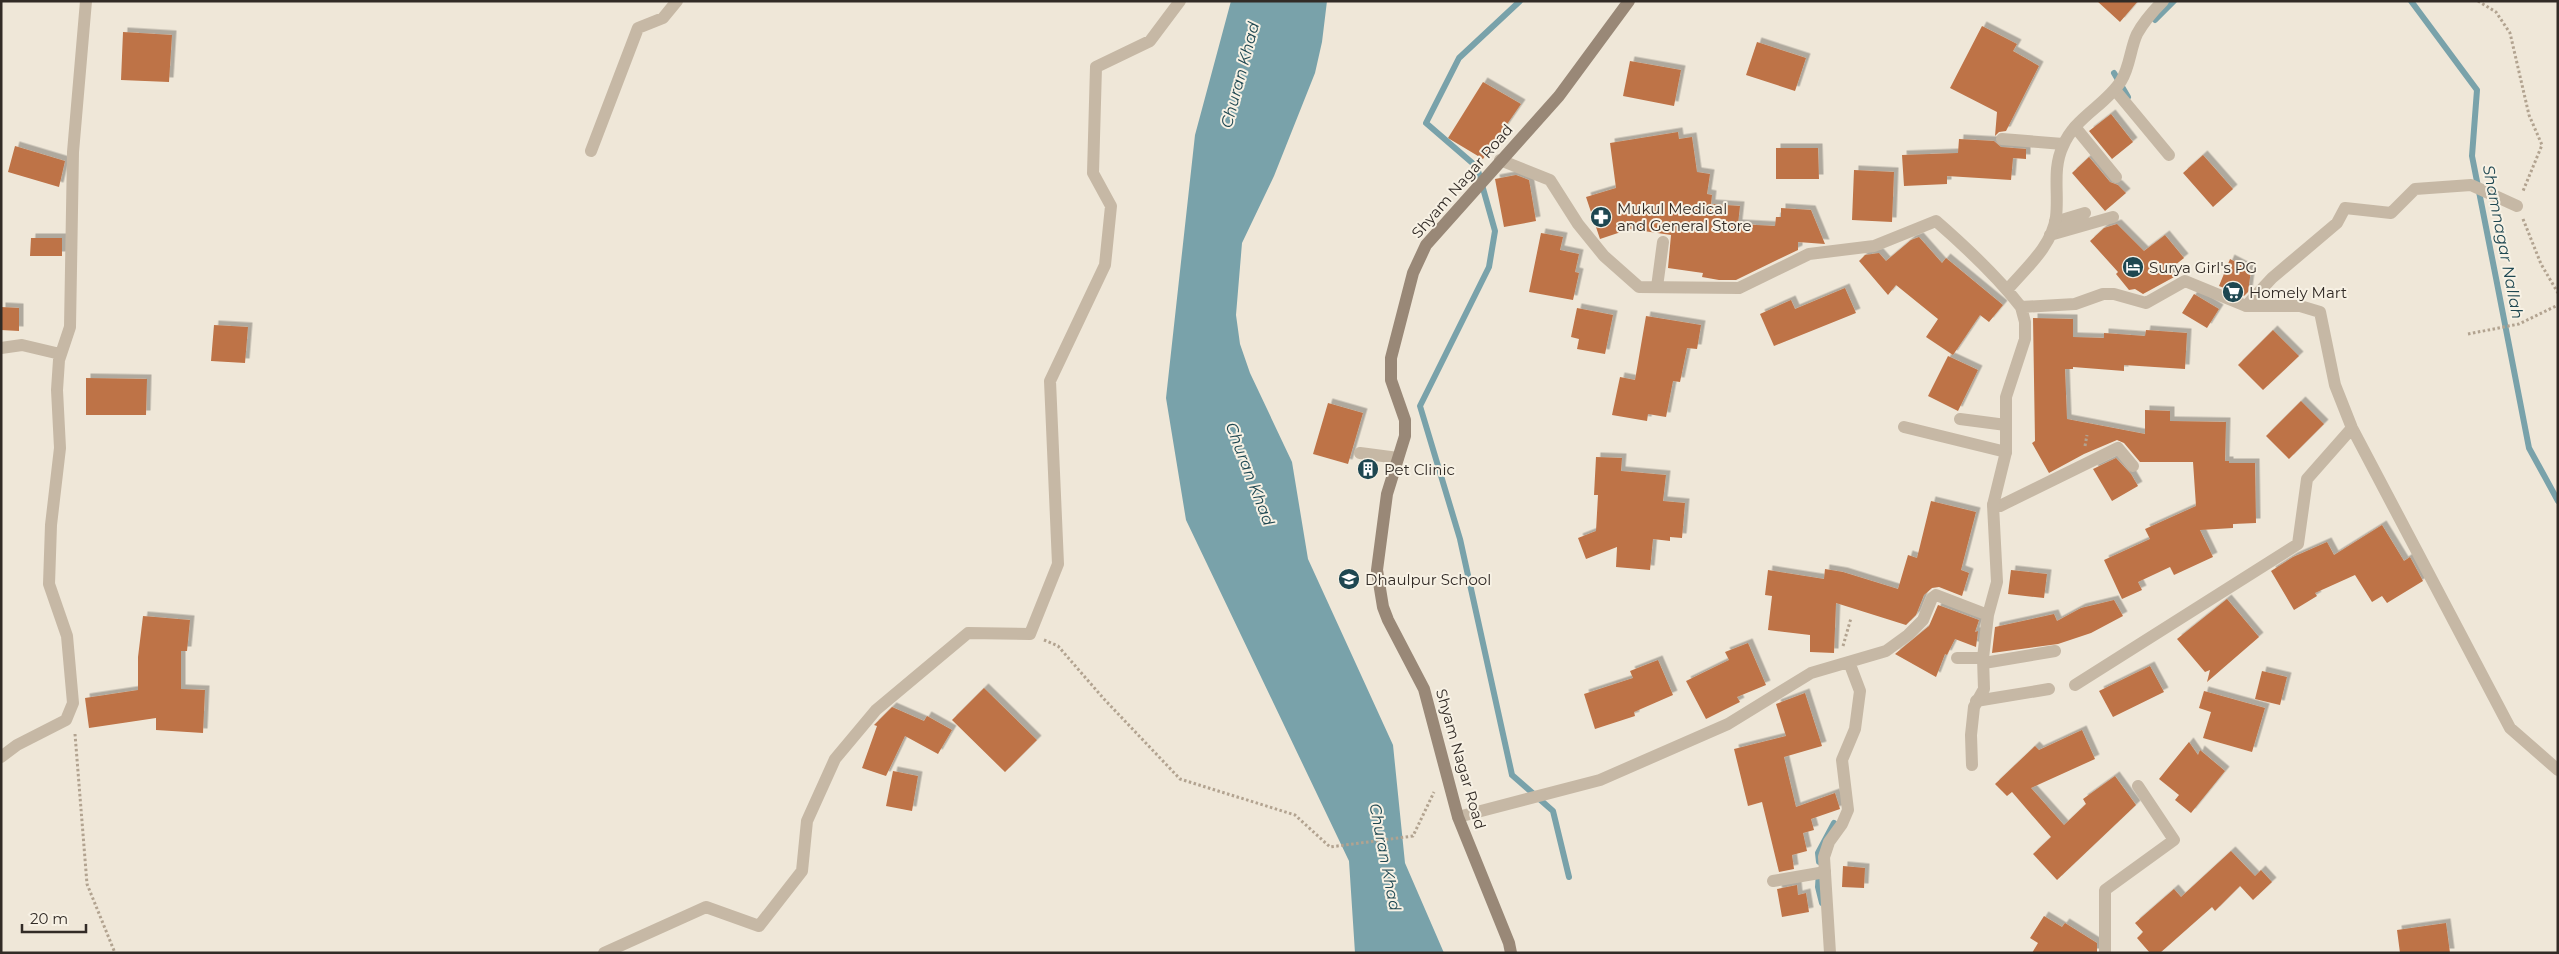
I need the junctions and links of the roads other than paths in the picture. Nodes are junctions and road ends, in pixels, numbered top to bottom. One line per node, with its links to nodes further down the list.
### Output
1 (86, 1): 25 (street)
2 (677, 1): 10 (street)
3 (1180, 1): 50 (street)
4 (1629, 1): 12 (street, Shyam Nagar Road)
5 (2164, 1): 6 (street)
6 (2114, 90): 7 (street); 11 (street)
7 (2075, 127): 9 (street); 13 (street)
8 (2002, 139): 9 (street)
9 (2063, 144): 17 (street)
10 (591, 151)
11 (2169, 155)
12 (1500, 160): 20 (street); 32 (street, Shyam Nagar Road)
13 (2116, 177)
14 (2517, 206): 23 (street)
15 (2085, 213): 17 (street)
16 (2113, 216): 18 (street)
17 (2055, 222): 18 (street)
18 (2050, 236): 21 (street)
19 (1663, 242): 20 (street)
20 (1657, 287): 21 (street)
21 (2008, 289): 22 (street)
22 (2021, 306): 23 (street); 27 (street)
23 (2246, 306): 29 (street)
24 (1, 348): 25 (street)
25 (60, 354): 43 (street)
26 (1960, 419): 27 (street)
27 (2006, 425): 30 (street)
28 (1904, 427): 30 (street)
29 (2352, 428): 40 (street); 45 (street)
30 (2006, 452): 34 (street)
31 (1360, 453): 32 (street)
32 (1398, 458): 47 (street, Shyam Nagar Road)
33 (2132, 466): 34 (street)
34 (1993, 506): 35 (street)
35 (1988, 615): 38 (street); 39 (street)
36 (2055, 651): 38 (street)
37 (1957, 658): 38 (street)
38 (1984, 660): 42 (street)
39 (1843, 664): 47 (street); 48 (street)
40 (2075, 686)
41 (2049, 689): 42 (street)
42 (1976, 701): 44 (street)
43 (1, 757)
44 (1972, 765)
45 (2558, 770)
46 (2138, 786): 53 (street)
47 (1458, 817): 51 (street, Shyam Nagar Road)
48 (1825, 872): 49 (street); 52 (street)
49 (1773, 881)
50 (604, 953)
51 (1510, 953)
52 (1830, 953)
53 (2105, 953)

